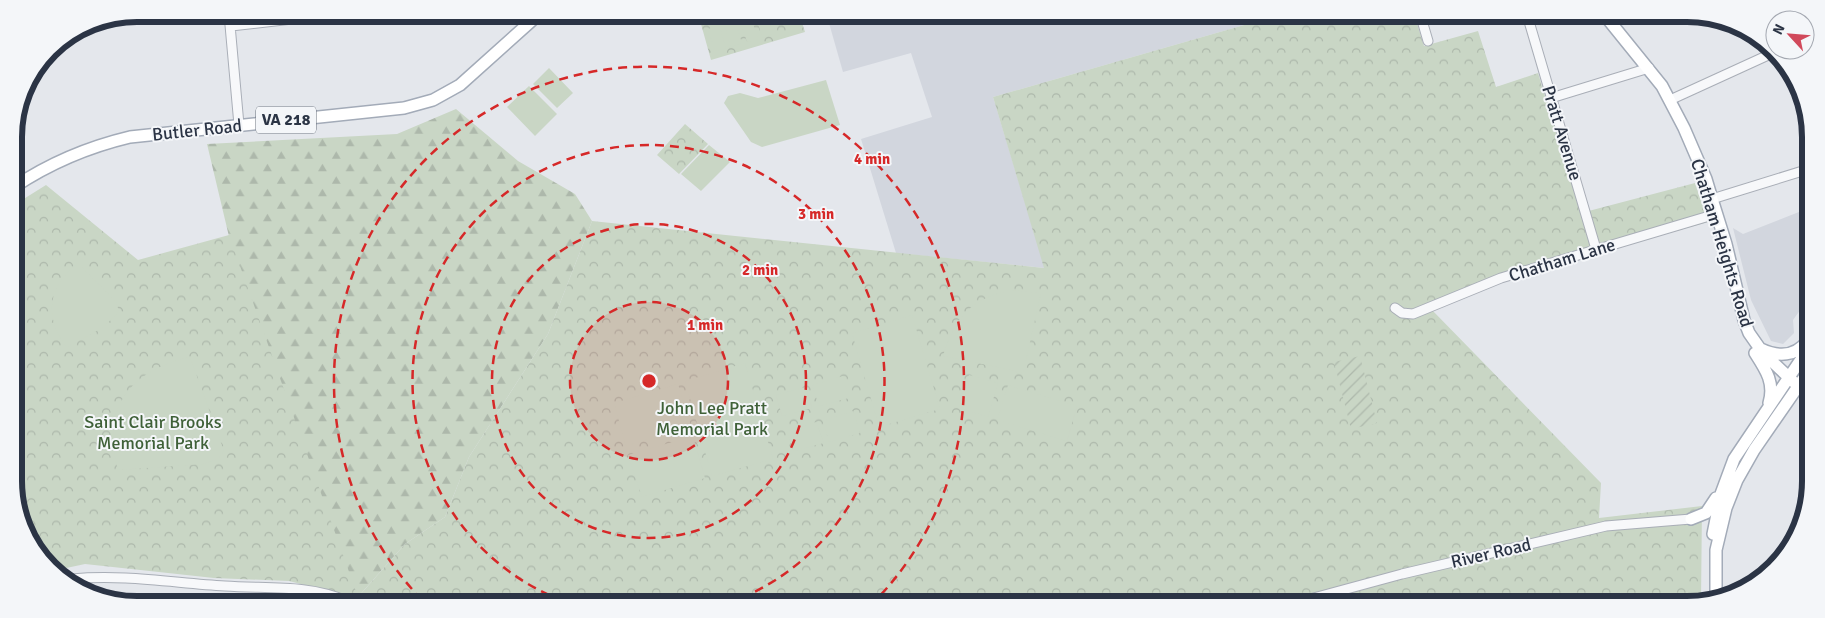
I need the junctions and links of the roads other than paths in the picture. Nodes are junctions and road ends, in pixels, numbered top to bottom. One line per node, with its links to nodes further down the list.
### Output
1 (1423, 22): 8 (street)
2 (1529, 22): 11 (street, Pratt Avenue)
3 (1611, 22): 10 (main road, Chatham Heights Road)
4 (230, 23): 7 (street)
5 (258, 23): 7 (street)
6 (529, 23): 13 (main road, Butler Road / VA 218)
7 (231, 26): 13 (street)
8 (1428, 41)
9 (1765, 57): 12 (street)
10 (1649, 68): 11 (street); 12 (main road, Chatham Heights Road)
11 (1551, 98): 18 (street, Pratt Avenue)
12 (1670, 100): 16 (main road, Chatham Heights Road)
13 (239, 125): 15 (main road, Butler Road / VA 218)
14 (1802, 171): 16 (street)
15 (23, 182)
16 (1712, 199): 17 (main road, Chatham Heights Road)
17 (1716, 214): 18 (street, Chatham Lane); 20 (main road, Chatham Heights Road)
18 (1596, 249): 19 (street, Chatham Lane)
19 (1396, 308)
20 (1744, 320): 21 (main road, Chatham Heights Road); 27 (main road)
21 (1758, 347): 22 (main road); 24 (main road, Chatham Heights Road)
22 (1802, 347)
23 (1802, 358): 24 (main road)
24 (1788, 378): 25 (main road, Chatham Heights Road); 27 (main road)
25 (1802, 388)
26 (1802, 390): 31 (main road)
27 (1766, 409): 28 (main road)
28 (1725, 480): 29 (main road); 30 (main road)
29 (1691, 519): 30 (main road); 34 (street, River Road)
30 (1713, 535): 31 (main road)
31 (1716, 550): 33 (main road)
32 (78, 579): 35 (street)
33 (1716, 592)
34 (1324, 595)
35 (330, 596)

